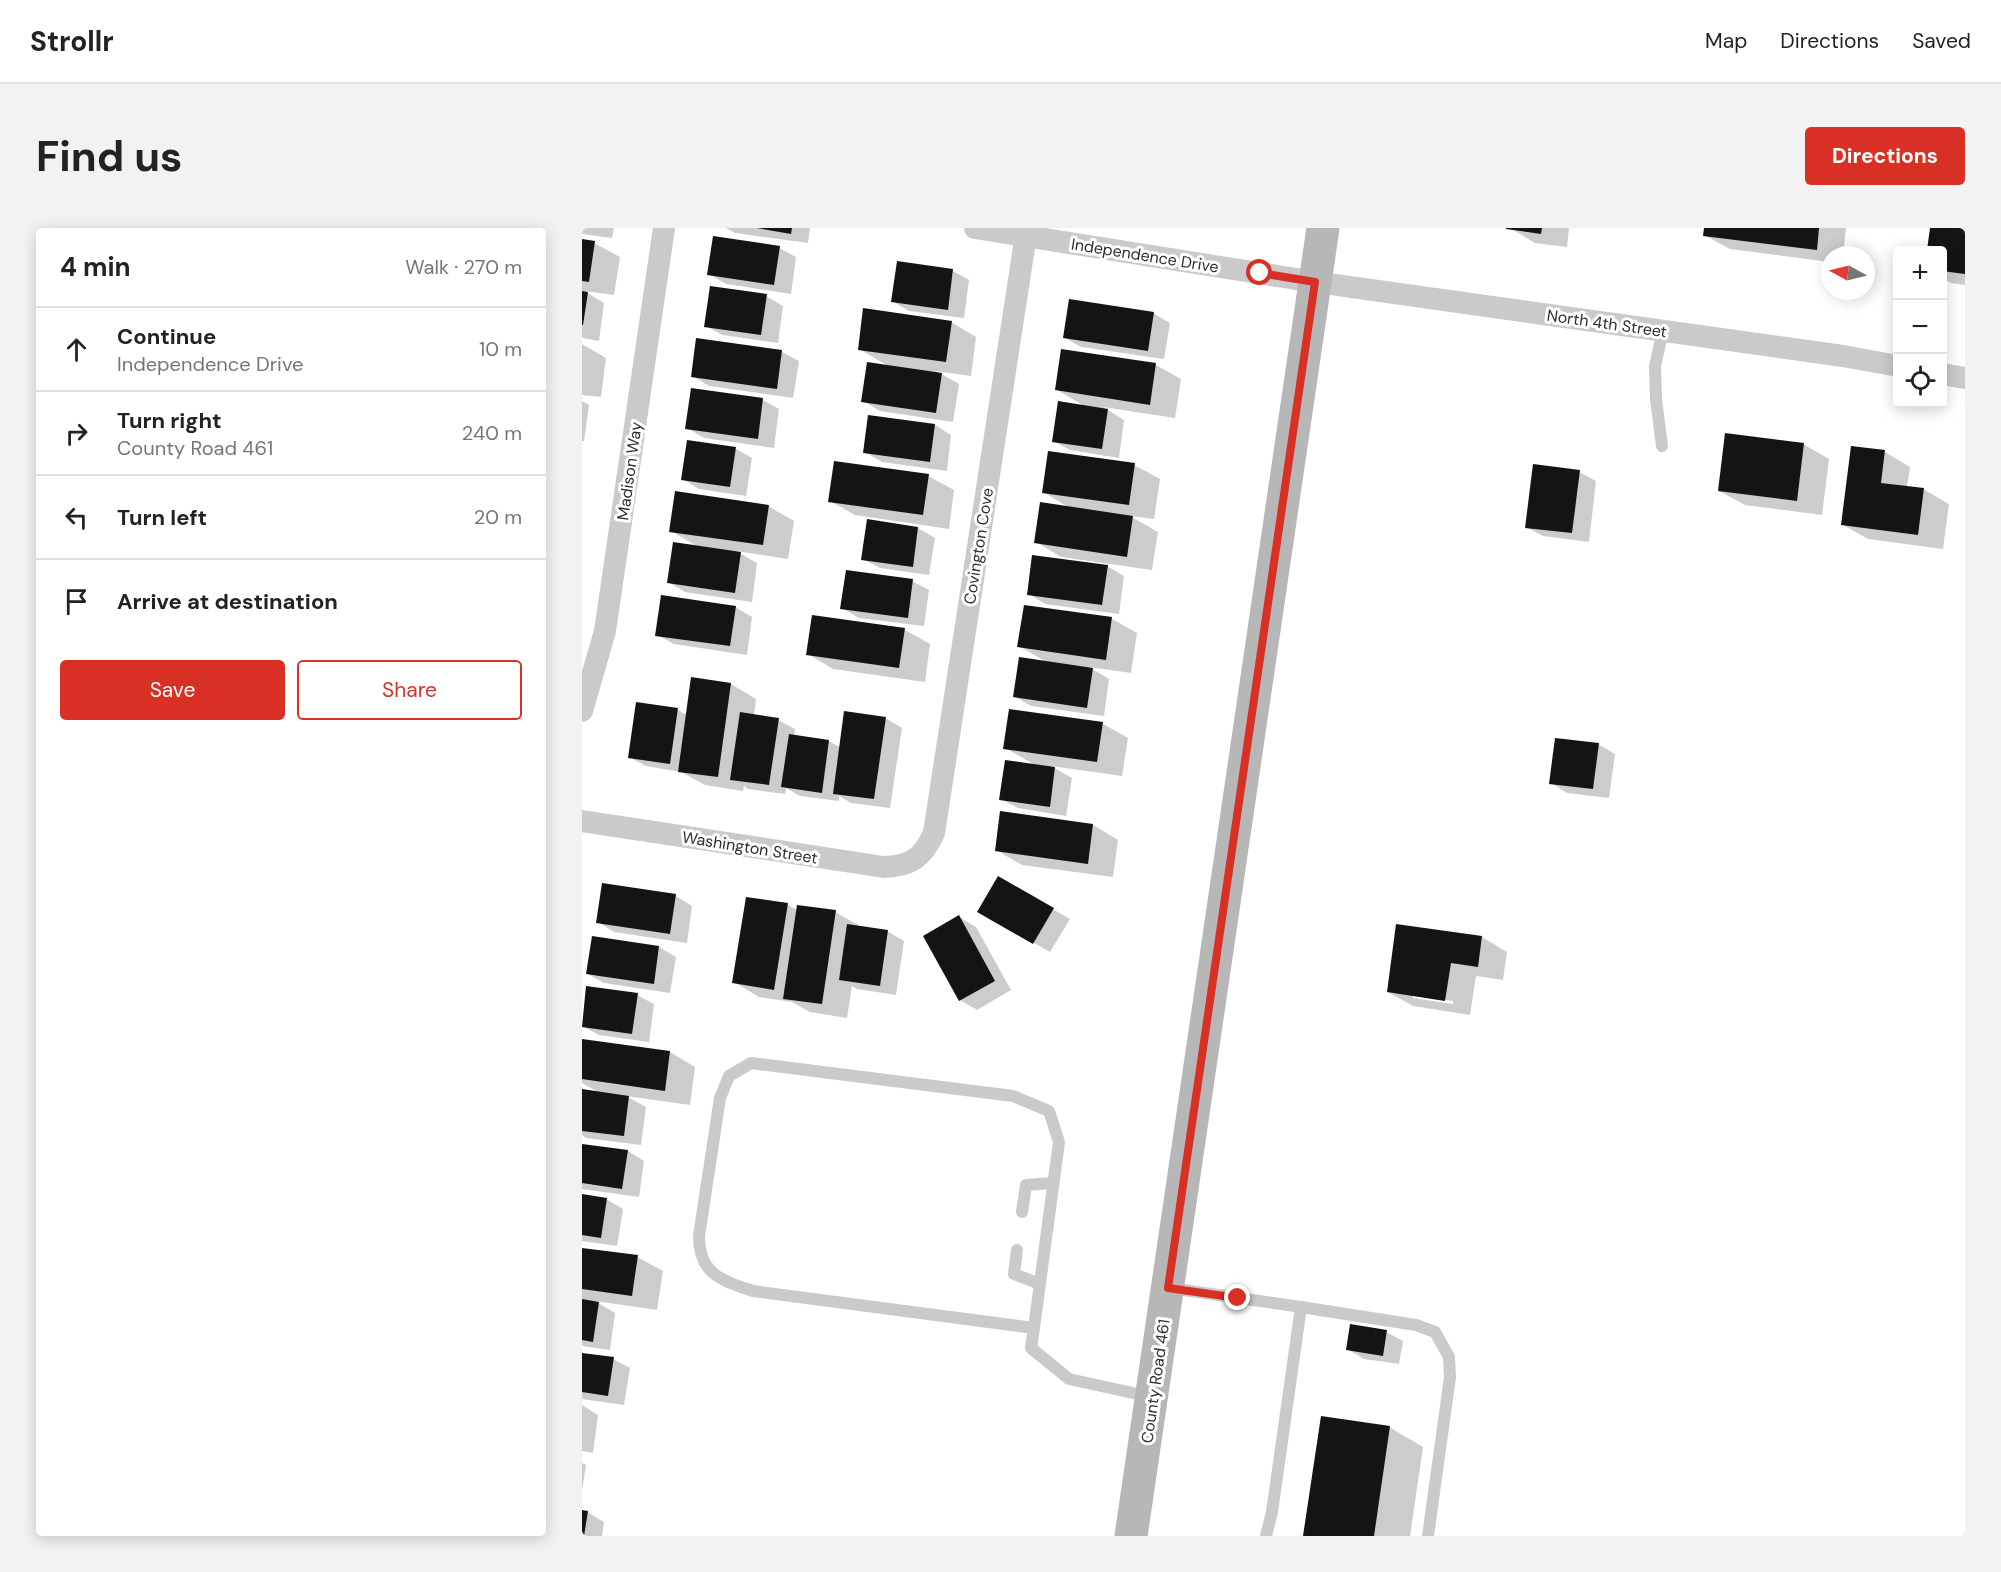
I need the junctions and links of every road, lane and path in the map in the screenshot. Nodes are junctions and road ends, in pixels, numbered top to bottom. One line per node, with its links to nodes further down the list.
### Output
1 (664, 228): 11 (street, Madison Way)
2 (975, 228): 4 (street, Independence Drive)
3 (1323, 228): 5 (main road, County Road 461)
4 (1027, 233): 5 (street, Independence Drive); 13 (street, Covington Cove)
5 (1315, 282): 6 (street, North 4th Street); 18 (main road, County Road 461)
6 (1663, 331): 7 (street, North 4th Street); 10 (lane)
7 (1893, 365)
8 (1947, 375): 9 (street)
9 (1965, 378)
10 (1662, 446)
11 (582, 711)
12 (582, 820): 13 (street, Washington Street)
13 (916, 859)
14 (1053, 1183): 15 (lane); 17 (lane); 20 (lane)
15 (1022, 1212)
16 (1017, 1250): 17 (lane)
17 (1040, 1284): 20 (lane)
18 (1168, 1288): 19 (lane); 21 (main road, County Road 461)
19 (1301, 1307): 23 (lane); 24 (lane)
20 (1034, 1328): 21 (lane)
21 (1152, 1398): 22 (main road, County Road 461)
22 (1131, 1536)
23 (1266, 1536)
24 (1428, 1536)

